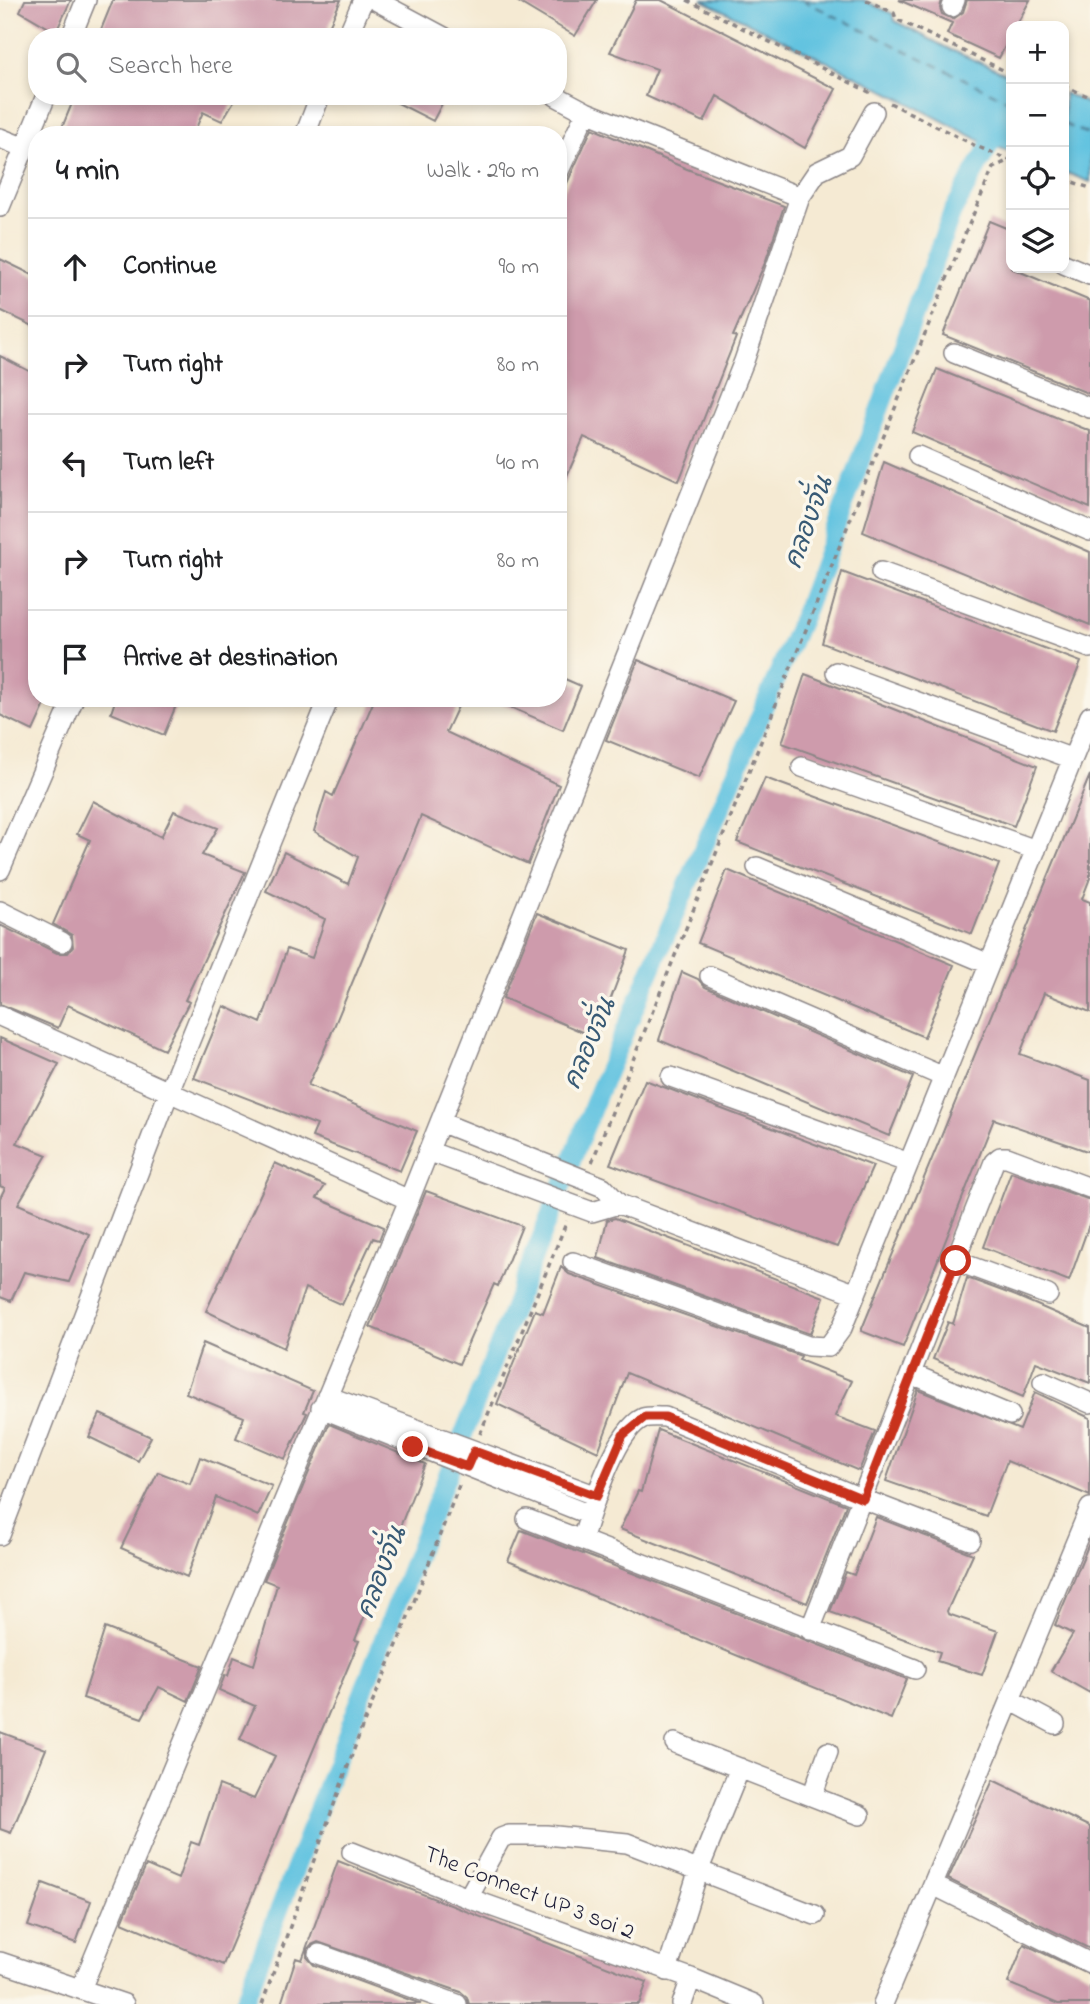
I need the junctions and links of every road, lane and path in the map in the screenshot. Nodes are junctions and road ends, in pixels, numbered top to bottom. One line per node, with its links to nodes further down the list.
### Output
1 (86, 0): 6 (street)
2 (363, 0): 7 (street)
3 (375, 0): 8 (street)
4 (687, 0): 23 (path)
5 (866, 0): 9 (path)
6 (75, 28)
7 (351, 28)
8 (427, 28)
9 (1006, 72)
10 (1069, 88): 11 (path)
11 (1090, 97)
12 (567, 102): 15 (street)
13 (42, 105): 17 (street)
14 (317, 105): 18 (street)
15 (586, 112): 22 (street); 27 (street)
16 (874, 112): 27 (street)
17 (34, 126)
18 (308, 126)
19 (0, 138): 21 (street)
20 (28, 141): 21 (street)
21 (25, 148): 28 (street)
22 (567, 153)
23 (1006, 158)
24 (1006, 162): 57 (path)
25 (1069, 181): 26 (path)
26 (1090, 188)
27 (800, 197): 54 (street)
28 (0, 207)
29 (1069, 266): 30 (street)
30 (1090, 275)
31 (954, 353): 32 (street)
32 (1090, 408)
33 (918, 456): 34 (street)
34 (1090, 531)
35 (881, 572): 36 (street)
36 (1090, 648)
37 (836, 672): 41 (street)
38 (70, 707): 45 (street)
39 (326, 707): 53 (street)
40 (1090, 716): 41 (street)
41 (1073, 759): 43 (street)
42 (802, 767): 43 (street)
43 (1036, 850): 48 (street)
44 (757, 867): 48 (street)
45 (0, 870)
46 (0, 912): 47 (street)
47 (62, 942)
48 (989, 964): 52 (street)
49 (710, 976): 52 (street)
50 (0, 1016): 53 (street)
51 (671, 1077): 56 (street)
52 (944, 1077): 56 (street)
53 (169, 1092): 59 (street); 77 (street)
54 (440, 1122): 55 (street); 57 (street)
55 (428, 1152): 59 (street); 61 (street)
56 (909, 1163): 64 (street)
57 (582, 1178): 60 (street)
58 (1090, 1188): 62 (street)
59 (409, 1200): 68 (street)
60 (620, 1204): 61 (street); 64 (street)
61 (572, 1205): 71 (path)
62 (956, 1261): 65 (street); 66 (street)
63 (573, 1262): 64 (street)
64 (856, 1294)
65 (1048, 1295)
66 (912, 1374): 70 (street); 73 (street)
67 (1043, 1382): 69 (street)
68 (324, 1402): 71 (street); 99 (street)
69 (1090, 1403)
70 (1010, 1415)
71 (476, 1459): 72 (street); 75 (street); 101 (path)
72 (597, 1496): 73 (street); 75 (street)
73 (863, 1499): 79 (street); 80 (street)
74 (1090, 1508): 82 (street)
75 (590, 1515): 78 (street)
76 (527, 1519): 78 (street)
77 (0, 1535)
78 (582, 1540): 80 (street)
79 (970, 1540)
80 (810, 1630): 81 (street)
81 (915, 1669)
82 (1010, 1700): 83 (street); 91 (street)
83 (1055, 1724)
84 (675, 1743): 86 (street)
85 (828, 1752): 87 (street)
86 (740, 1768): 87 (street); 90 (street)
87 (812, 1796): 88 (street)
88 (860, 1815)
89 (352, 1852): 92 (street, The Connect UP 3 soi 2)
90 (699, 1869): 92 (street); 93 (street); 97 (street)
91 (933, 1885): 96 (street); 105 (street)
92 (468, 1898): 97 (street, The Connect UP 3 soi 2)
93 (815, 1915)
94 (319, 1954): 102 (street)
95 (0, 1962): 99 (street)
96 (1090, 1963)
97 (667, 1971): 98 (street, The Connect UP 3 soi 2)
98 (691, 1978): 103 (street); 104 (street, The Connect UP 3 soi 2)
99 (81, 1989): 100 (street)
100 (124, 2004)
101 (262, 2004)
102 (457, 2004)
103 (682, 2004)
104 (754, 2004)
105 (883, 2004)

